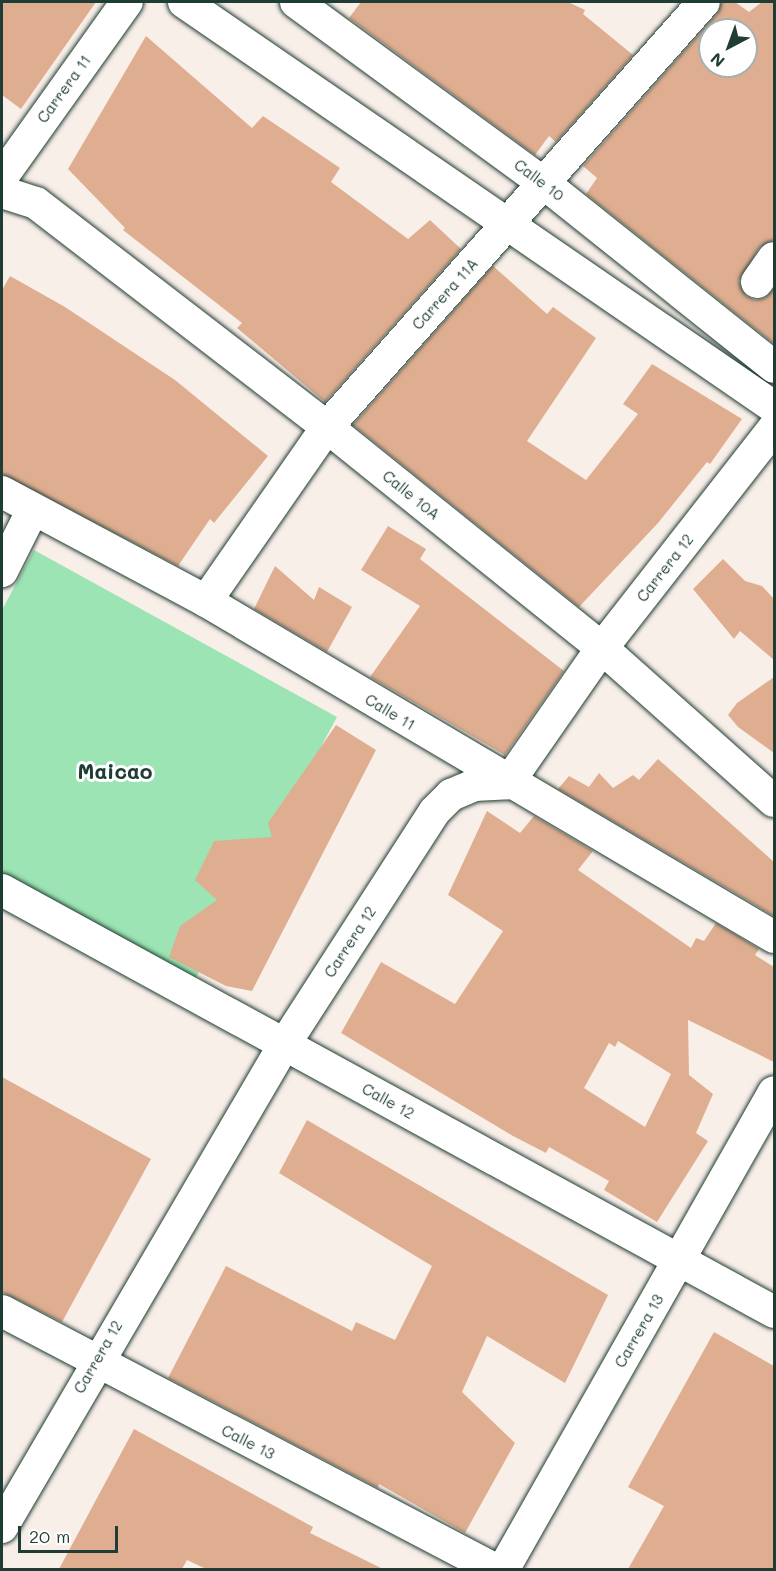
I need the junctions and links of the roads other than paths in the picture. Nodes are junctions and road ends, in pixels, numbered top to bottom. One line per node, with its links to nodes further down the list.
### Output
1 (127, 2): 5 (street, Carrera 11)
2 (183, 2): 9 (street)
3 (296, 2): 6 (street, Calle 10)
4 (704, 2): 6 (street, Carrera 11A)
5 (5, 162): 8 (street, Calle 10A)
6 (545, 184): 9 (street, Carrera 11A); 10 (street, Calle 10)
7 (2, 192): 8 (street, Calle 10A)
8 (36, 203): 12 (street, Calle 10A)
9 (508, 224): 11 (street); 12 (street, Carrera 11A)
10 (774, 367)
11 (774, 407)
12 (327, 427): 17 (street, Carrera 11A); 18 (street, Calle 10A)
13 (774, 428): 18 (street, Carrera 12)
14 (2, 492): 15 (street, Calle 11)
15 (33, 509): 16 (street); 17 (street, Calle 11)
16 (2, 571)
17 (206, 602): 19 (street, Calle 11)
18 (602, 648): 19 (street, Carrera 12); 20 (street, Calle 10A)
19 (508, 783): 22 (street, Calle 11); 23 (street, Carrera 12)
20 (774, 801)
21 (2, 890): 23 (street, Calle 12)
22 (774, 937)
23 (284, 1044): 25 (street, Calle 12); 28 (street, Carrera 12)
24 (774, 1092): 25 (street, Carrera 13)
25 (679, 1261): 27 (street, Calle 12); 31 (street, Carrera 13)
26 (2, 1311): 28 (street, Calle 13)
27 (774, 1312)
28 (95, 1363): 29 (street, Carrera 12); 30 (street, Calle 13)
29 (2, 1527)
30 (496, 1569)
31 (503, 1569)

